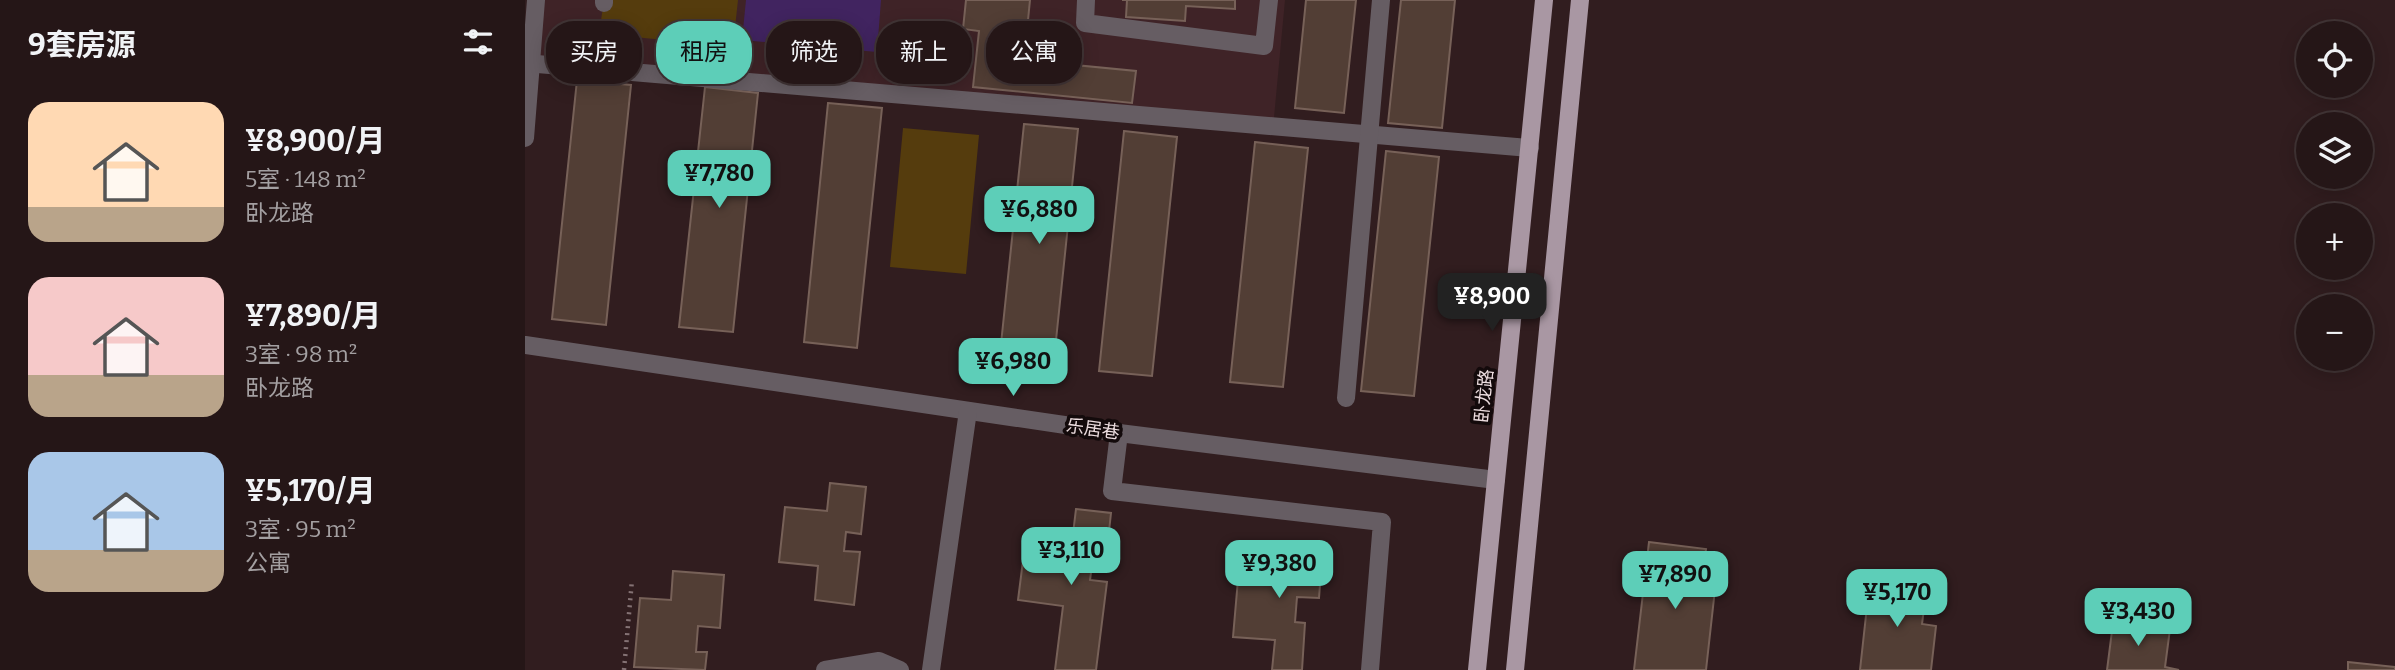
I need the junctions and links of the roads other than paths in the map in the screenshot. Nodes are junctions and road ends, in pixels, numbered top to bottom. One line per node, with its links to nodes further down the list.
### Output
1 (536, 0): 7 (street)
2 (1086, 0): 3 (street)
3 (1269, 0)
4 (1381, 0): 8 (street)
5 (1544, 0): 10 (main road, 卧龙路)
6 (1580, 0): 21 (main road)
7 (528, 64): 8 (street); 9 (street)
8 (1369, 136): 10 (street); 12 (street)
9 (525, 138)
10 (1529, 148): 15 (main road, 卧龙路)
11 (525, 345): 13 (street, 乐居巷)
12 (1346, 398)
13 (968, 411): 14 (street, 乐居巷); 18 (street)
14 (1119, 433): 15 (street, 乐居巷); 19 (street)
15 (1496, 480): 20 (main road, 卧龙路)
16 (825, 670): 17 (street)
17 (900, 670)
18 (931, 670)
19 (1370, 670)
20 (1477, 670)
21 (1515, 670)

